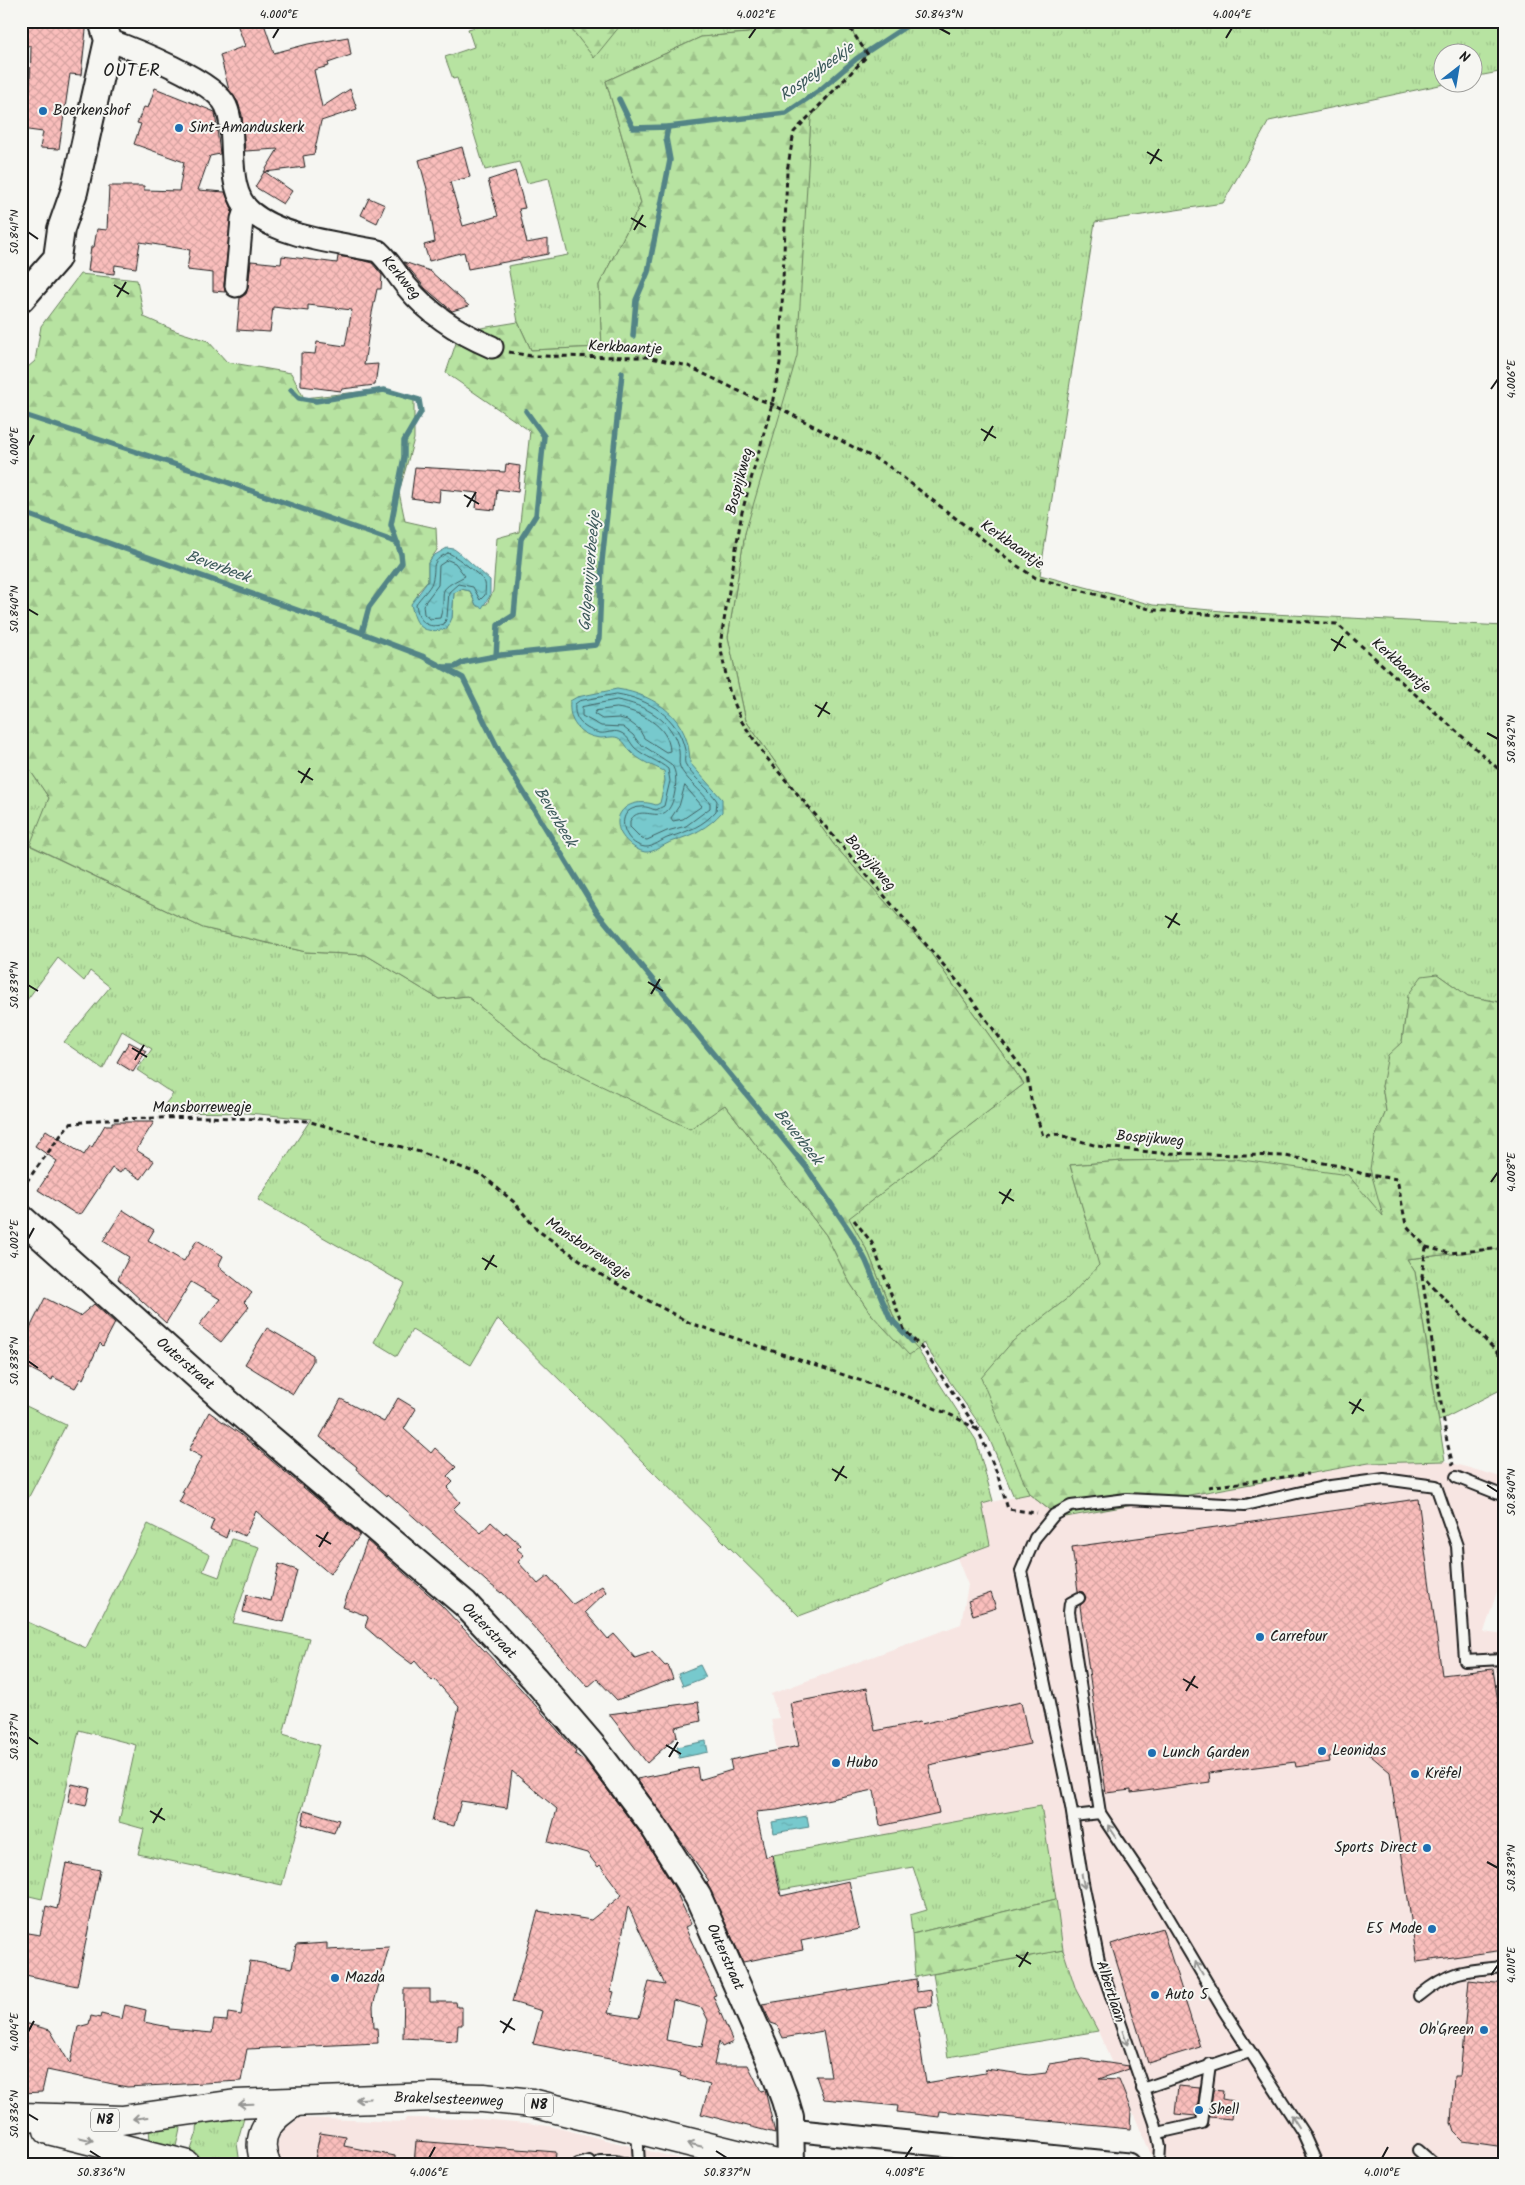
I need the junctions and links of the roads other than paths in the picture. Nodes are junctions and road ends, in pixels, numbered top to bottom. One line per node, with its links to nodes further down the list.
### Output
1 (105, 31): 2 (street); 4 (street)
2 (246, 207): 3 (street); 5 (street, Kerkweg)
3 (236, 286)
4 (21, 299)
5 (492, 347)
6 (21, 1218): 22 (street, Outerstraat)
7 (1456, 1477): 8 (lane)
8 (1504, 1496)
9 (1079, 1598): 11 (lane)
10 (1504, 1669): 12 (lane, Albertlaan)
11 (1100, 1813): 12 (lane); 15 (lane, one-way to 11)
12 (1073, 1816): 17 (lane, Albertlaan, one-way to 17)
13 (1504, 1967): 14 (lane)
14 (1419, 1996)
15 (1250, 2052): 16 (lane); 36 (lane, one-way to 15)
16 (1210, 2064): 17 (lane); 23 (lane)
17 (1142, 2089): 23 (lane, Albertlaan)
18 (295, 2102): 19 (main road, Brakelsesteenweg / N8, one-way to 19); 21 (main road, Brakelsesteenweg / N8, one-way to 18); 28 (main road)
19 (21, 2117)
20 (21, 2124): 27 (main road, N8, one-way to 27)
21 (637, 2129): 31 (lane); 32 (main road, Brakelsesteenweg / N8, one-way to 21)
22 (790, 2130): 33 (street, Outerstraat); 34 (street)
23 (1158, 2134): 35 (lane, Albertlaan)
24 (1418, 2150): 37 (lane)
25 (588, 2161): 29 (lane)
26 (600, 2161): 30 (lane)
27 (185, 2164)
28 (266, 2164)
29 (578, 2164)
30 (626, 2164)
31 (638, 2164)
32 (777, 2164)
33 (791, 2164)
34 (1128, 2164)
35 (1159, 2164)
36 (1317, 2164)
37 (1434, 2164)

